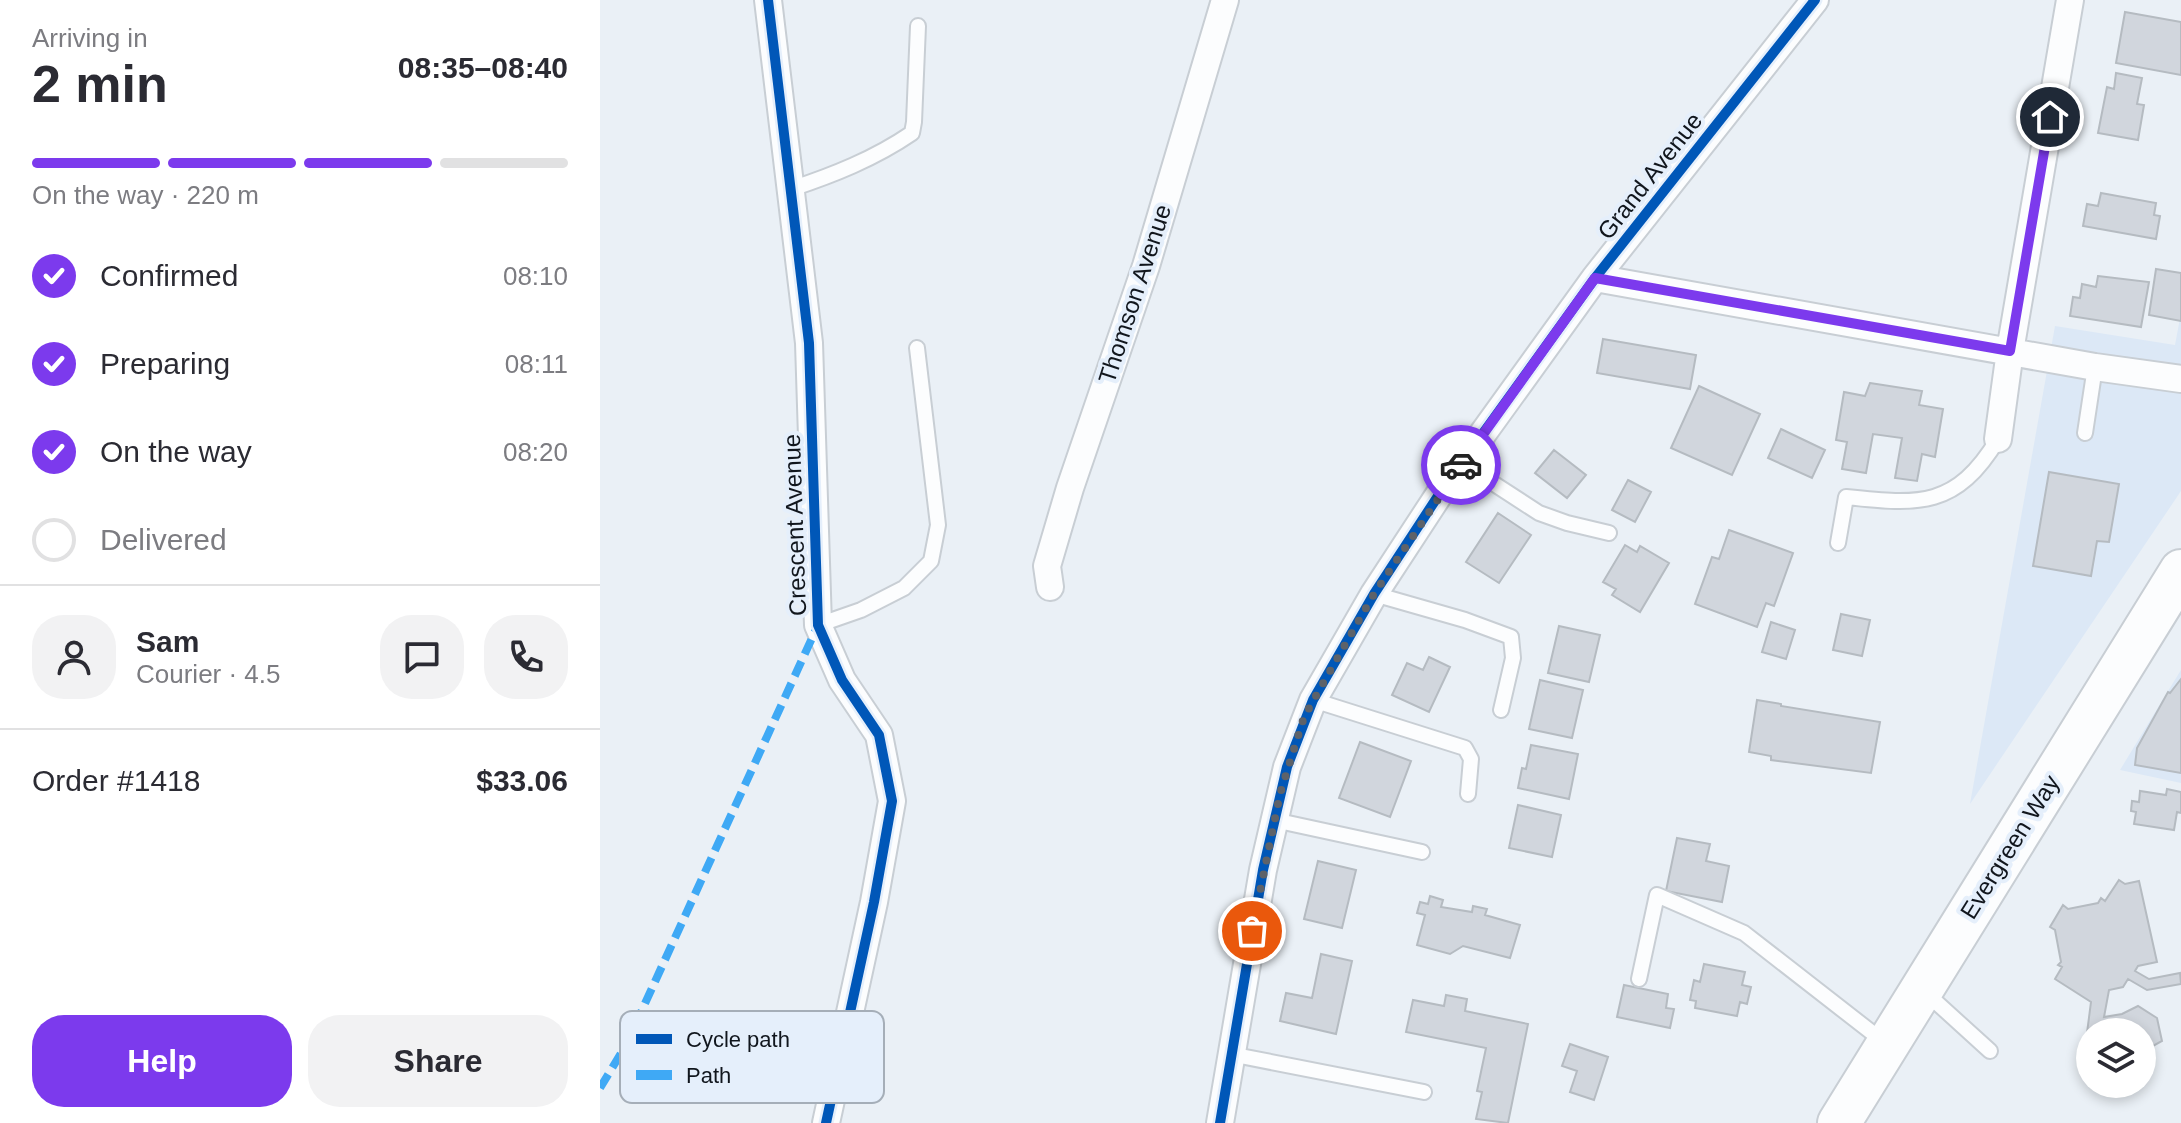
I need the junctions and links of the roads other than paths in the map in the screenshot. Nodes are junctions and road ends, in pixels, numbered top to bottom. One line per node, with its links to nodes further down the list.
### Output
1 (768, 0): 6 (street, Crescent Avenue)
2 (1225, 0): 18 (street, Thomson Avenue)
3 (2070, 0): 9 (street)
4 (1811, 1): 7 (street, Grand Avenue)
5 (918, 26): 6 (lane)
6 (791, 189): 20 (street, Crescent Avenue)
7 (1595, 278): 9 (street); 14 (street, Grand Avenue)
8 (917, 348): 20 (lane)
9 (2010, 351): 10 (street); 13 (street)
10 (2095, 367): 11 (street); 12 (lane)
11 (2181, 379)
12 (2085, 433)
13 (1998, 439): 16 (lane)
14 (1462, 463): 15 (lane); 19 (street, Grand Avenue)
15 (1609, 533)
16 (1838, 543)
17 (2181, 571): 27 (main road, Evergreen Way)
18 (1050, 587)
19 (1374, 594): 21 (street, Grand Avenue); 22 (lane)
20 (818, 625): 28 (street, Crescent Avenue)
21 (1313, 700): 23 (lane); 24 (street, Grand Avenue)
22 (1501, 710)
23 (1468, 794)
24 (1274, 820): 25 (lane); 31 (street, Grand Avenue)
25 (1422, 852)
26 (1639, 979): 29 (lane)
27 (1922, 989): 29 (main road, Evergreen Way); 30 (lane)
28 (850, 1011)
29 (1888, 1045): 36 (main road, Evergreen Way)
30 (1990, 1051)
31 (1230, 1054): 32 (lane); 35 (street, Grand Avenue)
32 (1424, 1092)
33 (830, 1103): 34 (street, Crescent Avenue)
34 (826, 1123)
35 (1220, 1123)
36 (1839, 1123)

